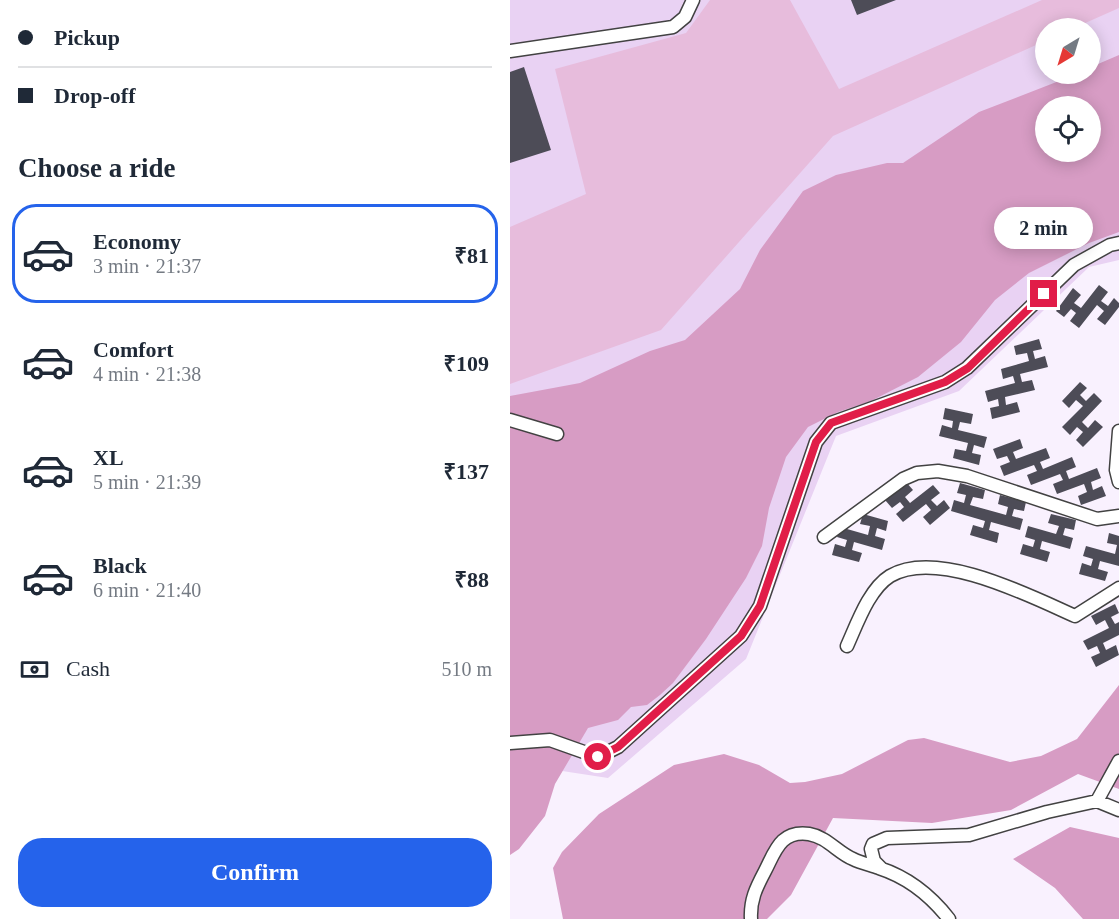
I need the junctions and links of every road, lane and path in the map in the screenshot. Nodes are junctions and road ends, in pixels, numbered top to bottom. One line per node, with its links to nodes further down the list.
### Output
1 (693, 0): 2 (street)
2 (510, 51)
3 (1119, 243): 12 (street)
4 (510, 420): 6 (street)
5 (1119, 430): 7 (street)
6 (557, 434)
7 (1119, 482)
8 (1119, 516): 9 (street)
9 (824, 537)
10 (1119, 588): 11 (street)
11 (847, 646)
12 (510, 743)
13 (1119, 761): 14 (street)
14 (1097, 801): 15 (street); 16 (street)
15 (1119, 810)
16 (881, 868): 17 (street); 18 (street)
17 (751, 919)
18 (949, 919)

